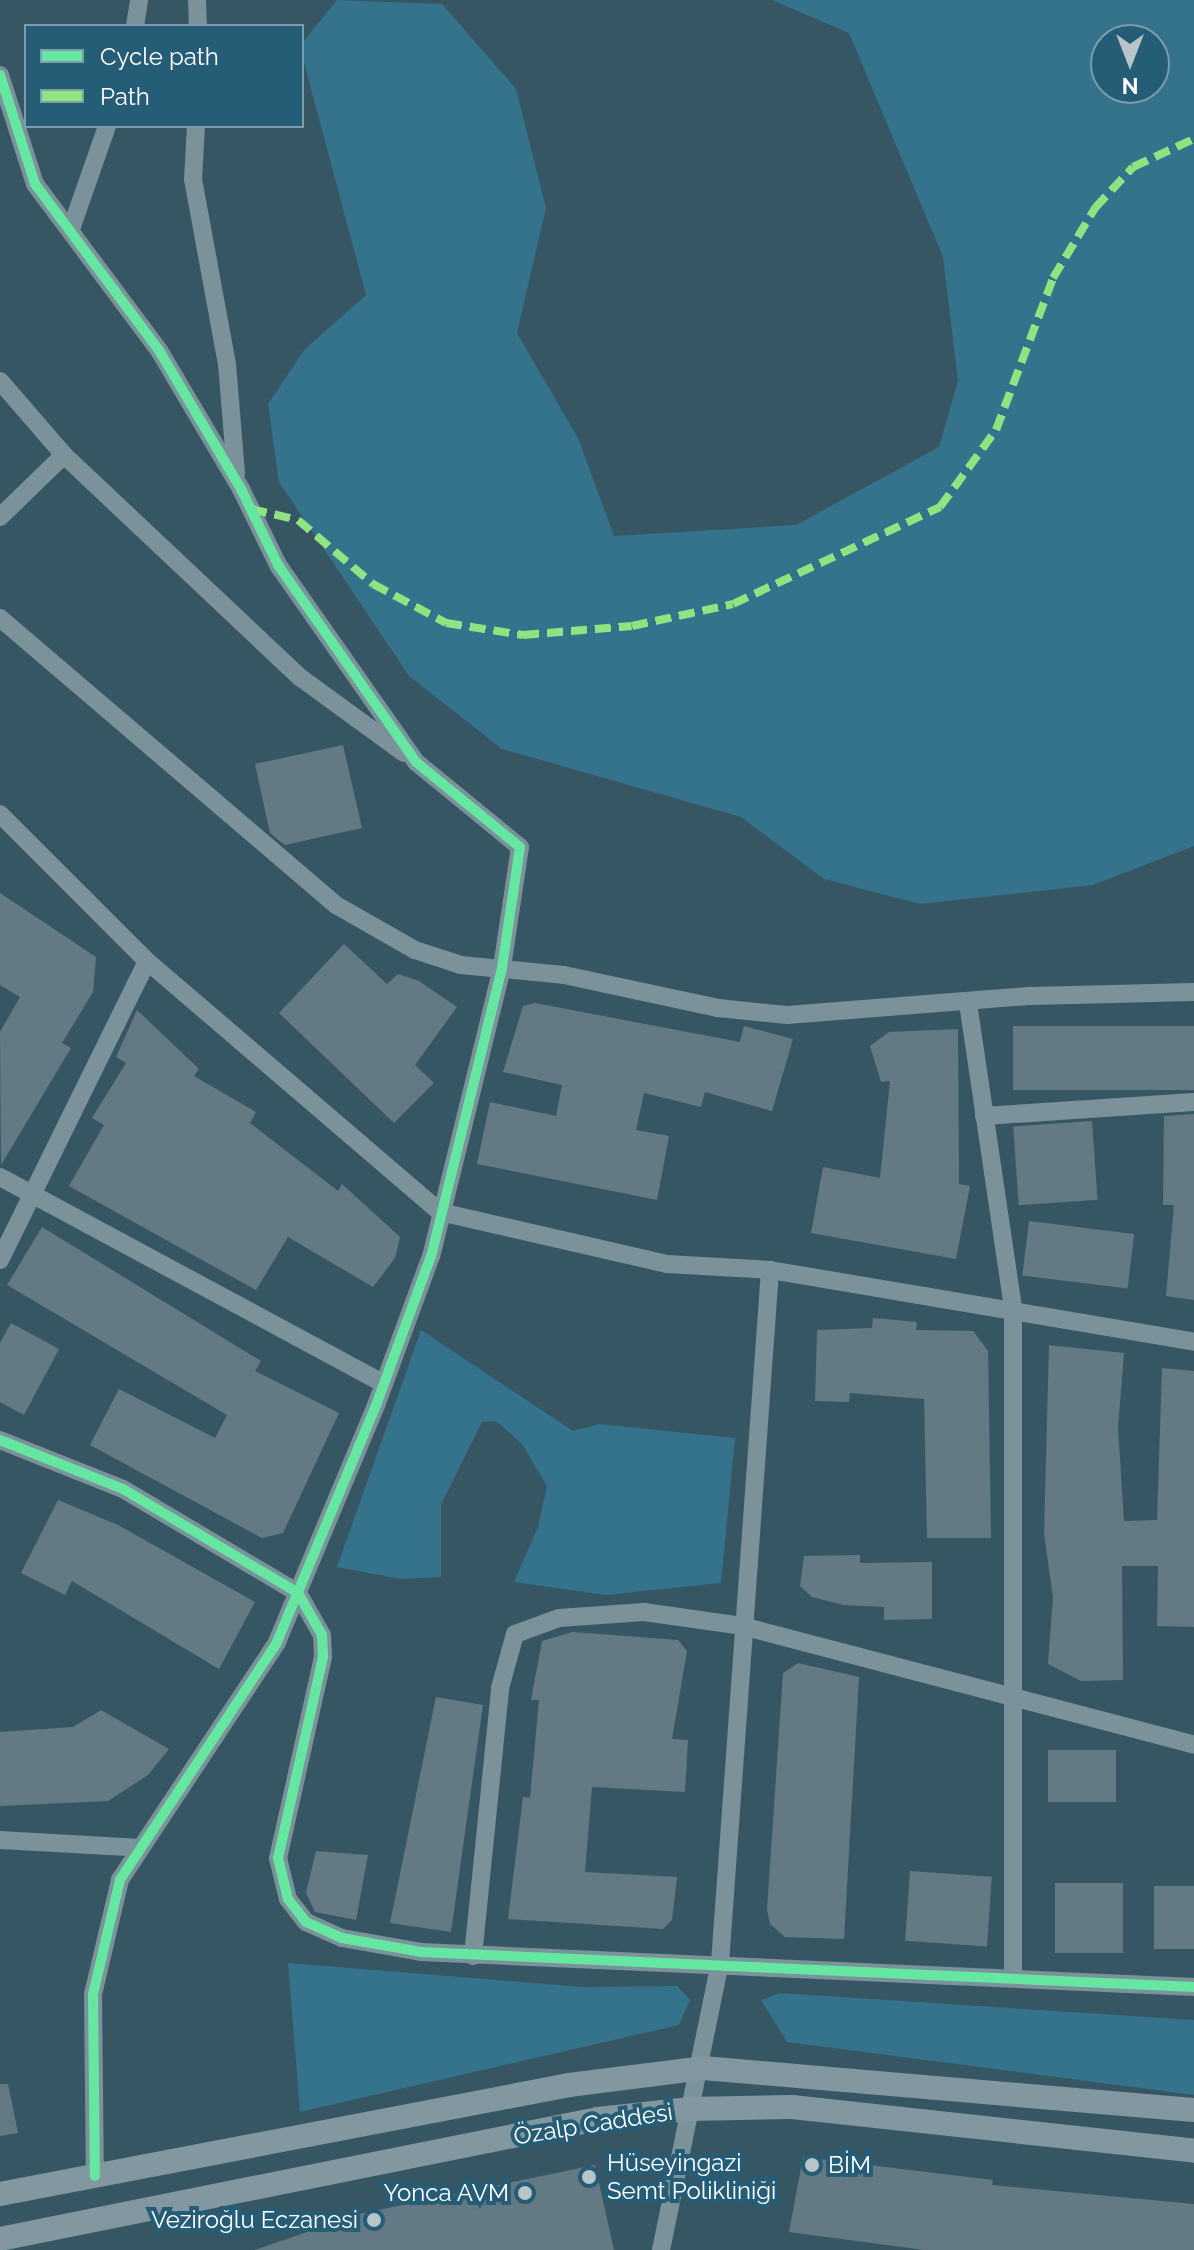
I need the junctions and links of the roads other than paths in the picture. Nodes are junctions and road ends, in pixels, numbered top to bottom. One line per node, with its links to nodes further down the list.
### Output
1 (139, 0): 3 (street)
2 (197, 0): 4 (street)
3 (135, 24)
4 (198, 24)
5 (0, 75): 8 (street)
6 (106, 128): 8 (street)
7 (196, 128): 11 (street)
8 (71, 229): 11 (street)
9 (0, 381): 10 (street)
10 (64, 455): 12 (street); 14 (street)
11 (237, 481): 14 (street)
12 (0, 517)
13 (0, 618): 17 (street)
14 (416, 762): 17 (street)
15 (0, 814): 16 (street)
16 (147, 961): 23 (street); 24 (street)
17 (502, 968): 19 (street); 24 (street)
18 (1194, 992): 19 (street)
19 (968, 1003): 21 (street)
20 (1194, 1102): 21 (street)
21 (984, 1116): 27 (street)
22 (0, 1177): 23 (street)
23 (30, 1194): 25 (street); 29 (street)
24 (440, 1212): 26 (street); 29 (street)
25 (0, 1260)
26 (770, 1270): 27 (street); 32 (street)
27 (1013, 1309): 28 (street); 33 (street)
28 (1194, 1342)
29 (384, 1384): 31 (street)
30 (0, 1440): 31 (street)
31 (298, 1593): 36 (street); 37 (street)
32 (742, 1626): 33 (street); 37 (street); 38 (street)
33 (1009, 1694): 34 (street); 39 (street)
34 (1194, 1745)
35 (0, 1840): 36 (street)
36 (141, 1848): 45 (street)
37 (473, 1956): 38 (street)
38 (720, 1963): 39 (street); 41 (street)
39 (1013, 1978): 40 (street)
40 (1194, 1987)
41 (703, 2068): 42 (street); 43 (main road, Özalp Caddesi); 45 (main road, Özalp Caddesi)
42 (690, 2109): 44 (main road, Özalp Caddesi); 47 (main road, Özalp Caddesi); 48 (street)
43 (1194, 2110)
44 (1194, 2151)
45 (95, 2176): 46 (main road, Özalp Caddesi)
46 (0, 2194)
47 (0, 2239)
48 (661, 2250)

